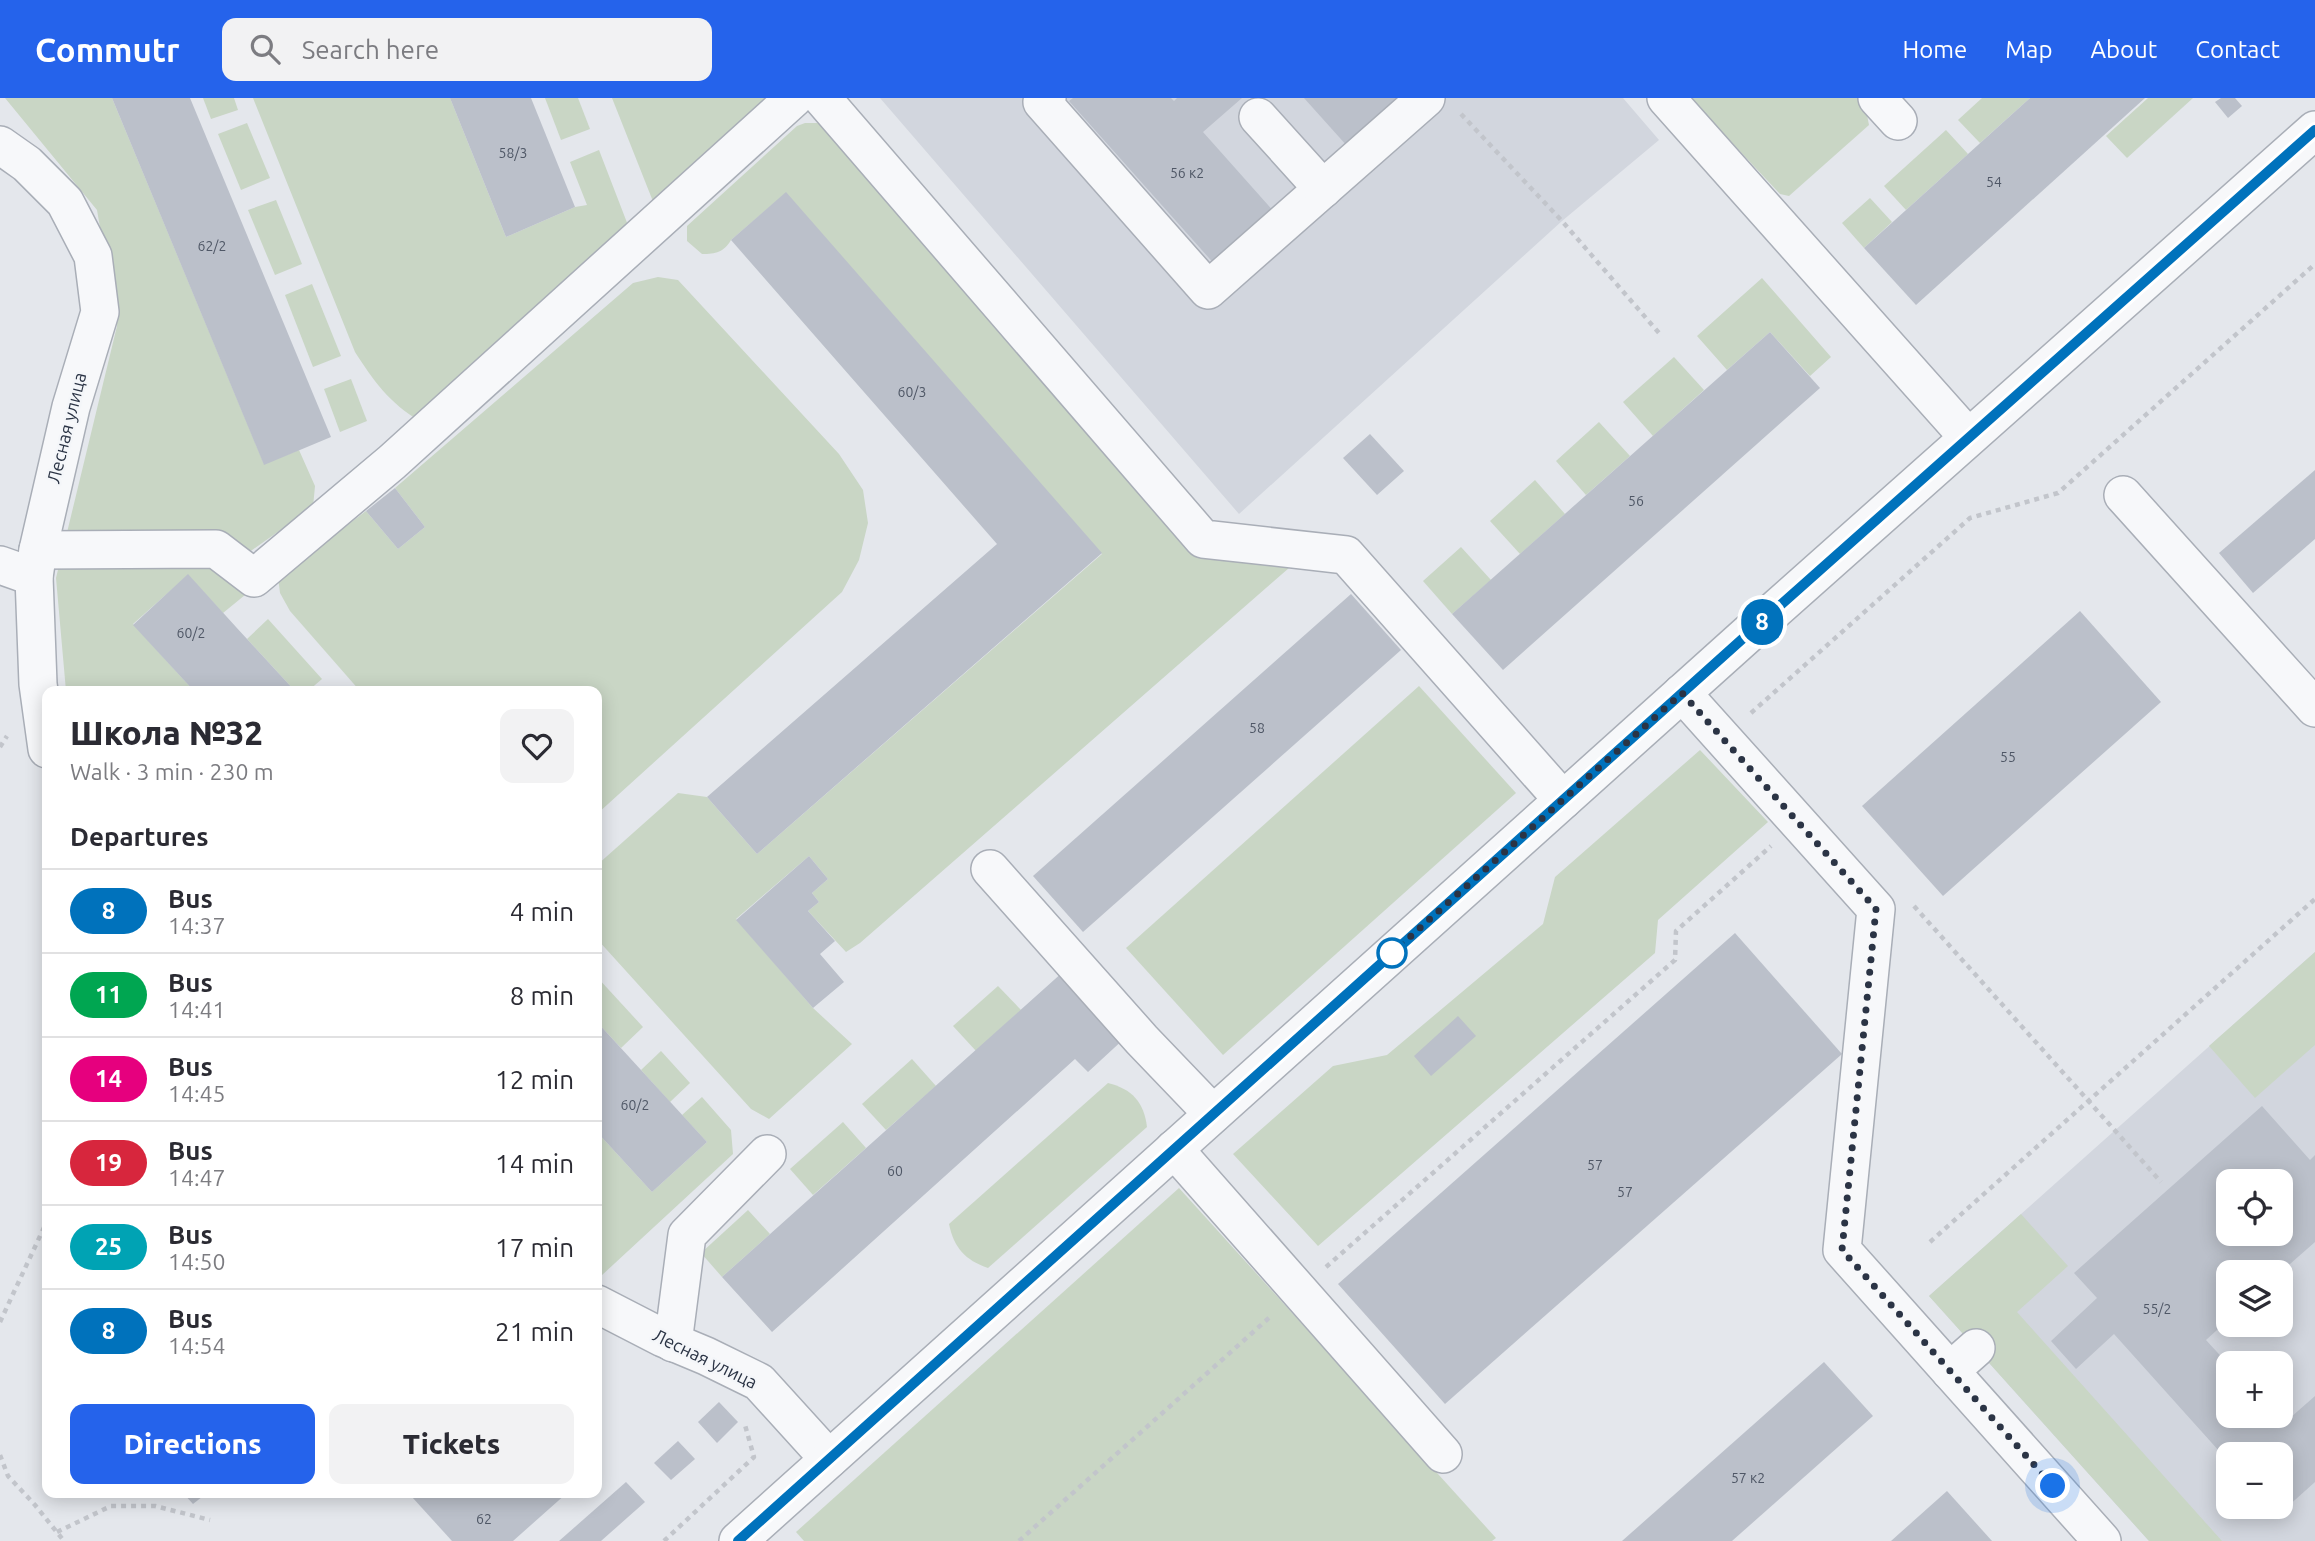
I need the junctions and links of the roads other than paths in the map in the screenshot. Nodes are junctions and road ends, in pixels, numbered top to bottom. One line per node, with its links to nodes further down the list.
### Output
1 (794, 98): 12 (street)
2 (822, 98): 17 (street)
3 (1046, 98): 9 (street)
4 (1426, 98): 9 (street)
5 (1666, 98): 10 (street)
6 (1258, 117): 9 (street)
7 (2315, 130): 10 (street)
8 (0, 145): 12 (street, Лесная улица)
9 (1323, 189)
10 (1968, 437): 14 (street)
11 (2123, 495): 15 (street)
12 (36, 563): 13 (street); 16 (street, Лесная улица)
13 (0, 565)
14 (1682, 693): 17 (street); 27 (street)
15 (2315, 708)
16 (42, 713)
17 (1563, 800): 19 (street)
18 (990, 869): 19 (street)
19 (1213, 1114): 20 (street)
20 (1174, 1149): 24 (street); 25 (street)
21 (767, 1154): 23 (street)
22 (602, 1308): 23 (street, Лесная улица)
23 (673, 1343): 25 (street, Лесная улица)
24 (1443, 1454)
25 (829, 1460): 26 (street)
26 (738, 1541)
27 (2102, 1541)

